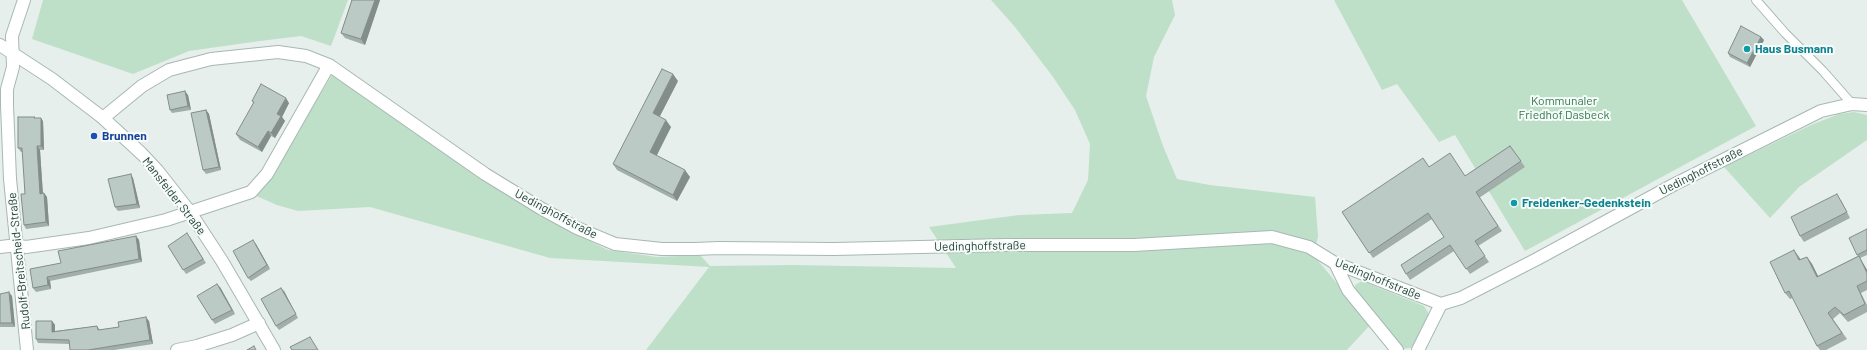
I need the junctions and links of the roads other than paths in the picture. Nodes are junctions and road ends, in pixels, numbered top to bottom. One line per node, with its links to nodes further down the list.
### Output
1 (24, 0): 4 (street, Rudolf-Breitscheid-Straße)
2 (1756, 0): 6 (lane)
3 (0, 46): 4 (street, Mansfelder Straße)
4 (12, 54): 7 (street, Rudolf-Breitscheid-Straße); 9 (street, Mansfelder Straße)
5 (328, 65): 9 (street, Uedinghoffstraße); 10 (street); 13 (street, Uedinghoffstraße)
6 (1852, 104): 8 (street, Uedinghoffstraße); 14 (street, Uedinghoffstraße)
7 (4, 105): 11 (street, Rudolf-Breitscheid-Straße)
8 (1867, 105)
9 (103, 118): 10 (street, Mansfelder Straße)
10 (190, 212): 11 (street); 15 (street, Mansfelder Straße)
11 (17, 246): 12 (street); 16 (street, Rudolf-Breitscheid-Straße)
12 (0, 247)
13 (1335, 263): 14 (street, Uedinghoffstraße); 19 (street)
14 (1441, 304): 20 (street)
15 (259, 323): 17 (street); 18 (street, Mansfelder Straße)
16 (27, 350)
17 (177, 350)
18 (274, 350)
19 (1397, 350)
20 (1418, 350)

